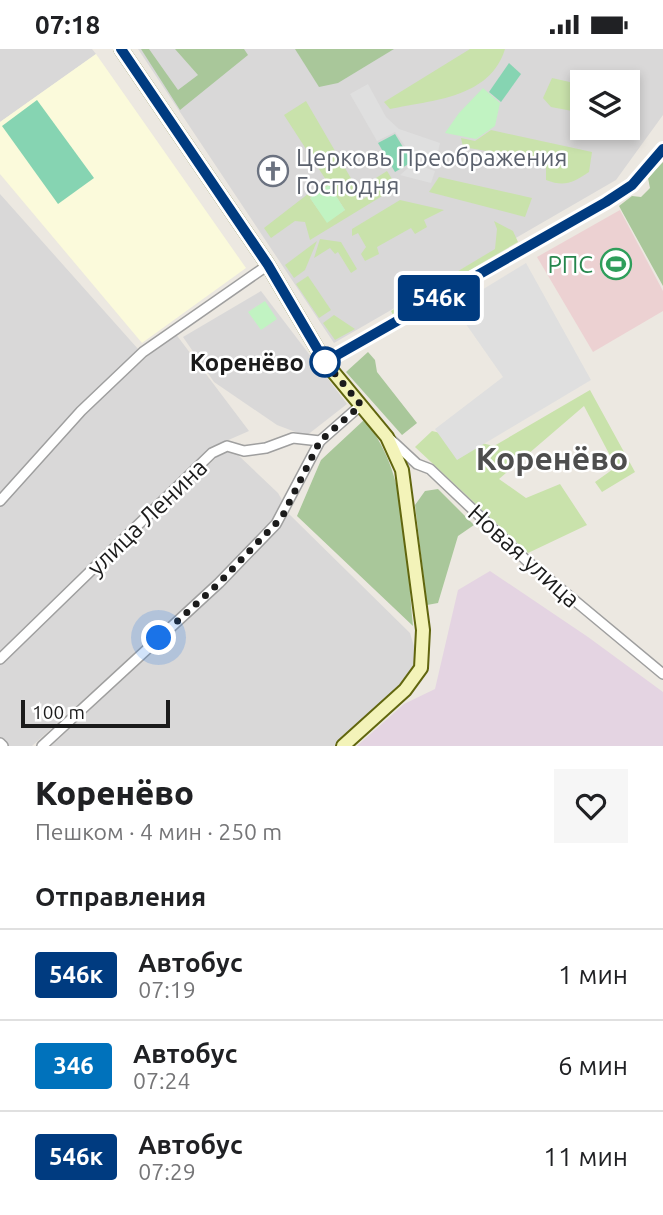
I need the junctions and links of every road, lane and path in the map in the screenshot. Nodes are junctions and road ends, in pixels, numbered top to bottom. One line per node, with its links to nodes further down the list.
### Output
1 (121, 49): 3 (main road, Новая улица)
2 (663, 149): 4 (street)
3 (268, 265): 4 (main road, Новая улица); 10 (street)
4 (325, 362): 5 (main road, Новая улица)
5 (361, 405): 6 (main road, Новая улица); 7 (street)
6 (387, 437): 8 (street, Новая улица); 9 (main road, Новая улица)
7 (320, 441): 11 (street, улица Ленина); 13 (street)
8 (417, 464): 9 (street); 12 (street, Новая улица)
9 (402, 470): 14 (main road, Новая улица)
10 (0, 501)
11 (0, 659)
12 (663, 674)
13 (42, 746)
14 (343, 746)

